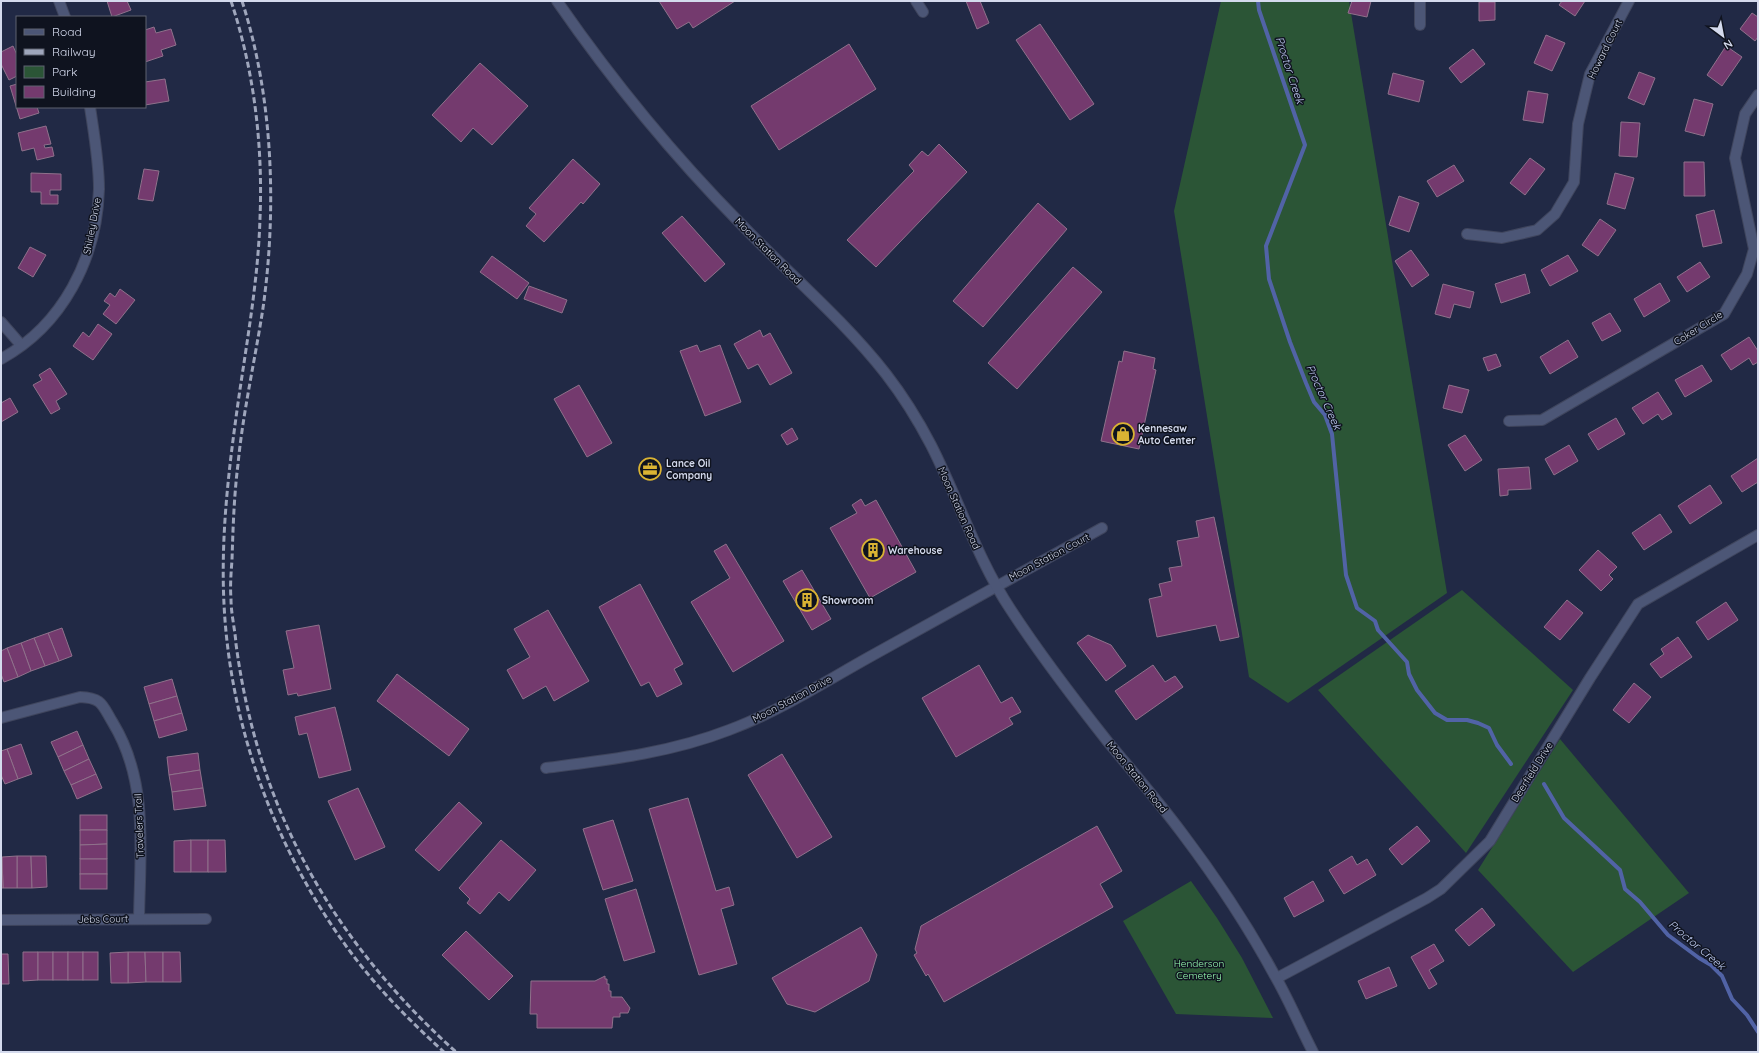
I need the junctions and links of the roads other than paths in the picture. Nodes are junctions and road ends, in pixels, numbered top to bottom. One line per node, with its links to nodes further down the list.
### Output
1 (59, 1): 7 (street)
2 (557, 1): 18 (street, Moon Station Road)
3 (916, 1): 6 (street)
4 (1420, 1): 8 (street)
5 (1629, 1): 11 (street, Howard Court)
6 (923, 12)
7 (65, 16)
8 (1420, 25)
9 (1758, 95): 15 (street, Coker Circle)
10 (90, 108): 13 (street, Shirley Drive)
11 (1467, 234)
12 (1, 322): 13 (street)
13 (21, 345): 14 (street, Shirley Drive)
14 (1, 359)
15 (1509, 421)
16 (1102, 528): 18 (street, Moon Station Court)
17 (1758, 536): 24 (street, Deerfield Drive)
18 (996, 585): 20 (street, Moon Station Drive); 24 (street, Moon Station Road)
19 (1, 718): 21 (street, Travelers Trail)
20 (546, 768)
21 (139, 919): 22 (street, Jebs Court); 23 (street, Jebs Court)
22 (206, 919)
23 (1, 920)
24 (1277, 978): 25 (street, Moon Station Road)
25 (1313, 1052)

